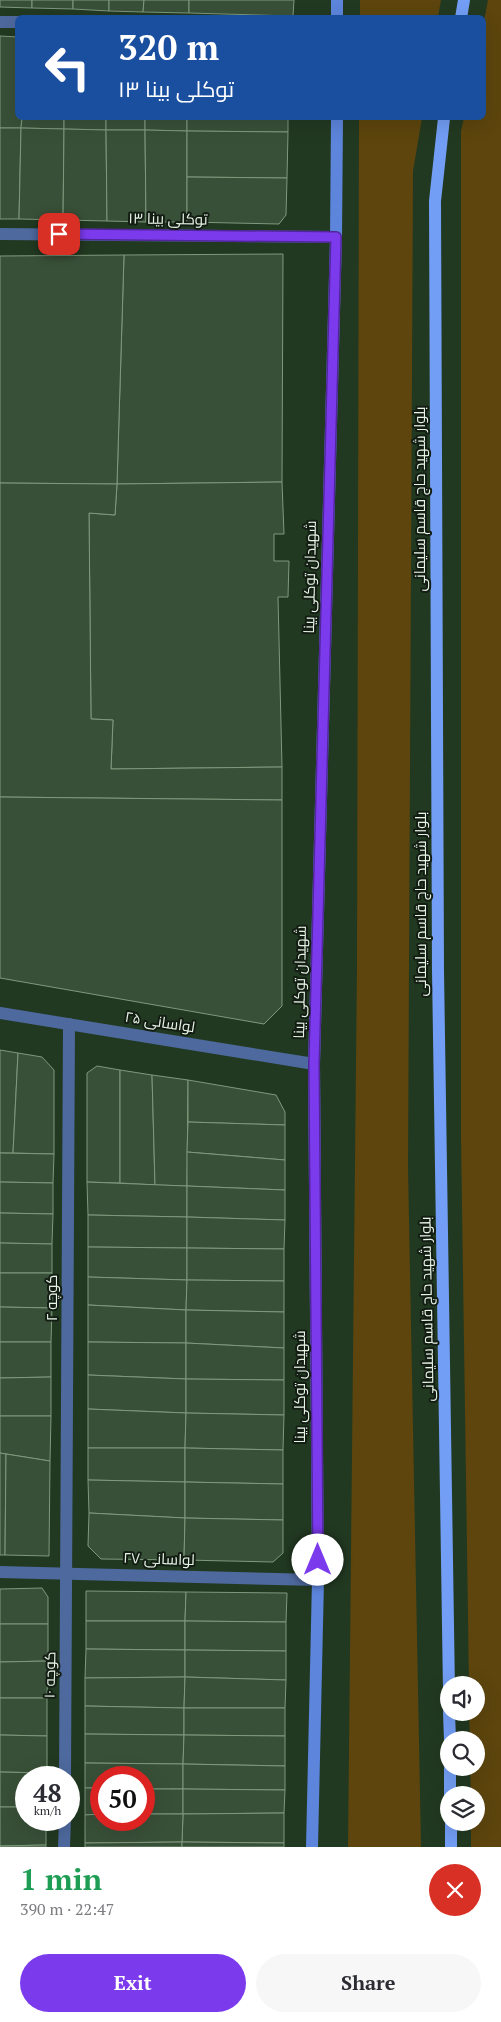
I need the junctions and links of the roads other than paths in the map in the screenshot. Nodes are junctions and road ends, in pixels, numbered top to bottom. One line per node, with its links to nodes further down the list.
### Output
1 (337, 0): 3 (main road)
2 (464, 0): 4 (main road)
3 (337, 15)
4 (462, 15)
5 (0, 22): 6 (street)
6 (15, 22)
7 (336, 120): 10 (main road, شهیدان توکلی بینا)
8 (444, 120): 17 (main road, بلوار شهید حاج قاسم سلیمانی)
9 (0, 234): 10 (street, توکلی بینا ۱۳)
10 (336, 237): 13 (main road, شهیدان توکلی بینا)
11 (0, 1013): 12 (street, لواسانی ۲۵)
12 (70, 1024): 13 (street, لواسانی ۲۵); 15 (street, کوچه ۲)
13 (314, 1064): 16 (main road, شهیدان توکلی بینا)
14 (0, 1572): 15 (street, لواسانی ۲۷)
15 (67, 1572): 16 (street, لواسانی ۲۷); 18 (street, کوچه ۱۰)
16 (318, 1580): 22 (main road, شهیدان توکلی بینا)
17 (449, 1676)
18 (65, 1766)
19 (65, 1831): 21 (street)
20 (451, 1831): 23 (main road)
21 (64, 1847)
22 (312, 1847)
23 (451, 1847)

